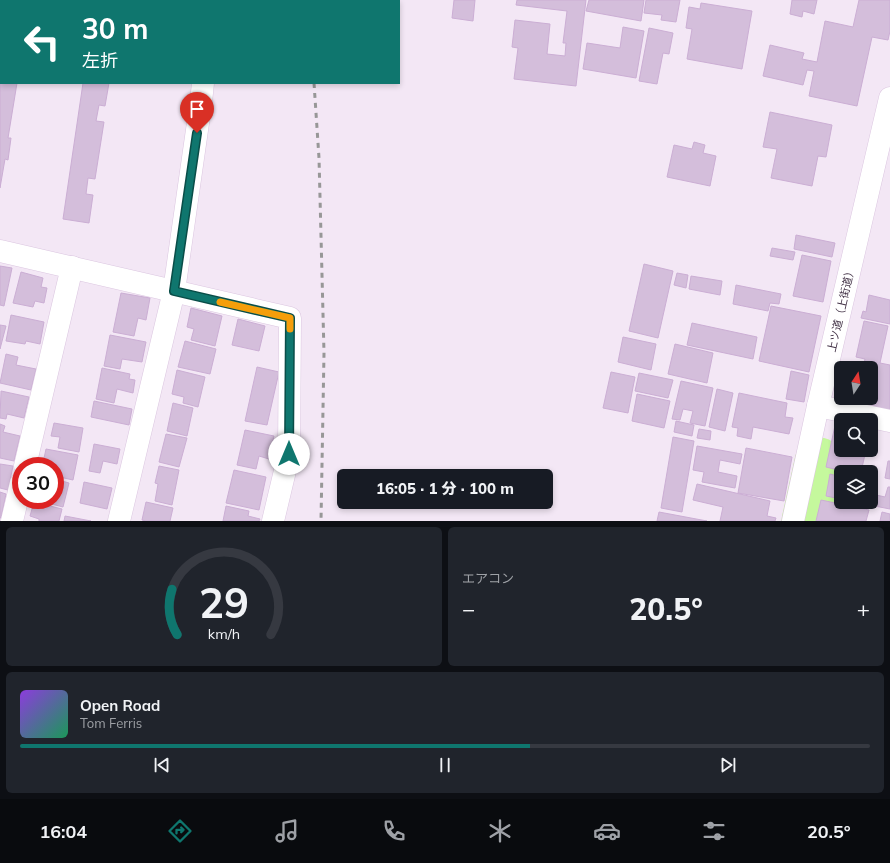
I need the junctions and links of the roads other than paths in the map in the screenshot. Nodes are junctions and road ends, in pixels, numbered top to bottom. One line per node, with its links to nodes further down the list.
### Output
1 (203, 84): 5 (street)
2 (890, 98): 6 (street, 上ツ道（上街道）)
3 (0, 250): 4 (street)
4 (72, 267): 5 (street); 8 (street)
5 (174, 291): 11 (street); 12 (street)
6 (818, 406): 7 (street); 13 (street, 上ツ道（上街道）)
7 (890, 421)
8 (27, 457)
9 (15, 509): 10 (street)
10 (12, 521)
11 (119, 521)
12 (274, 521)
13 (793, 521)

